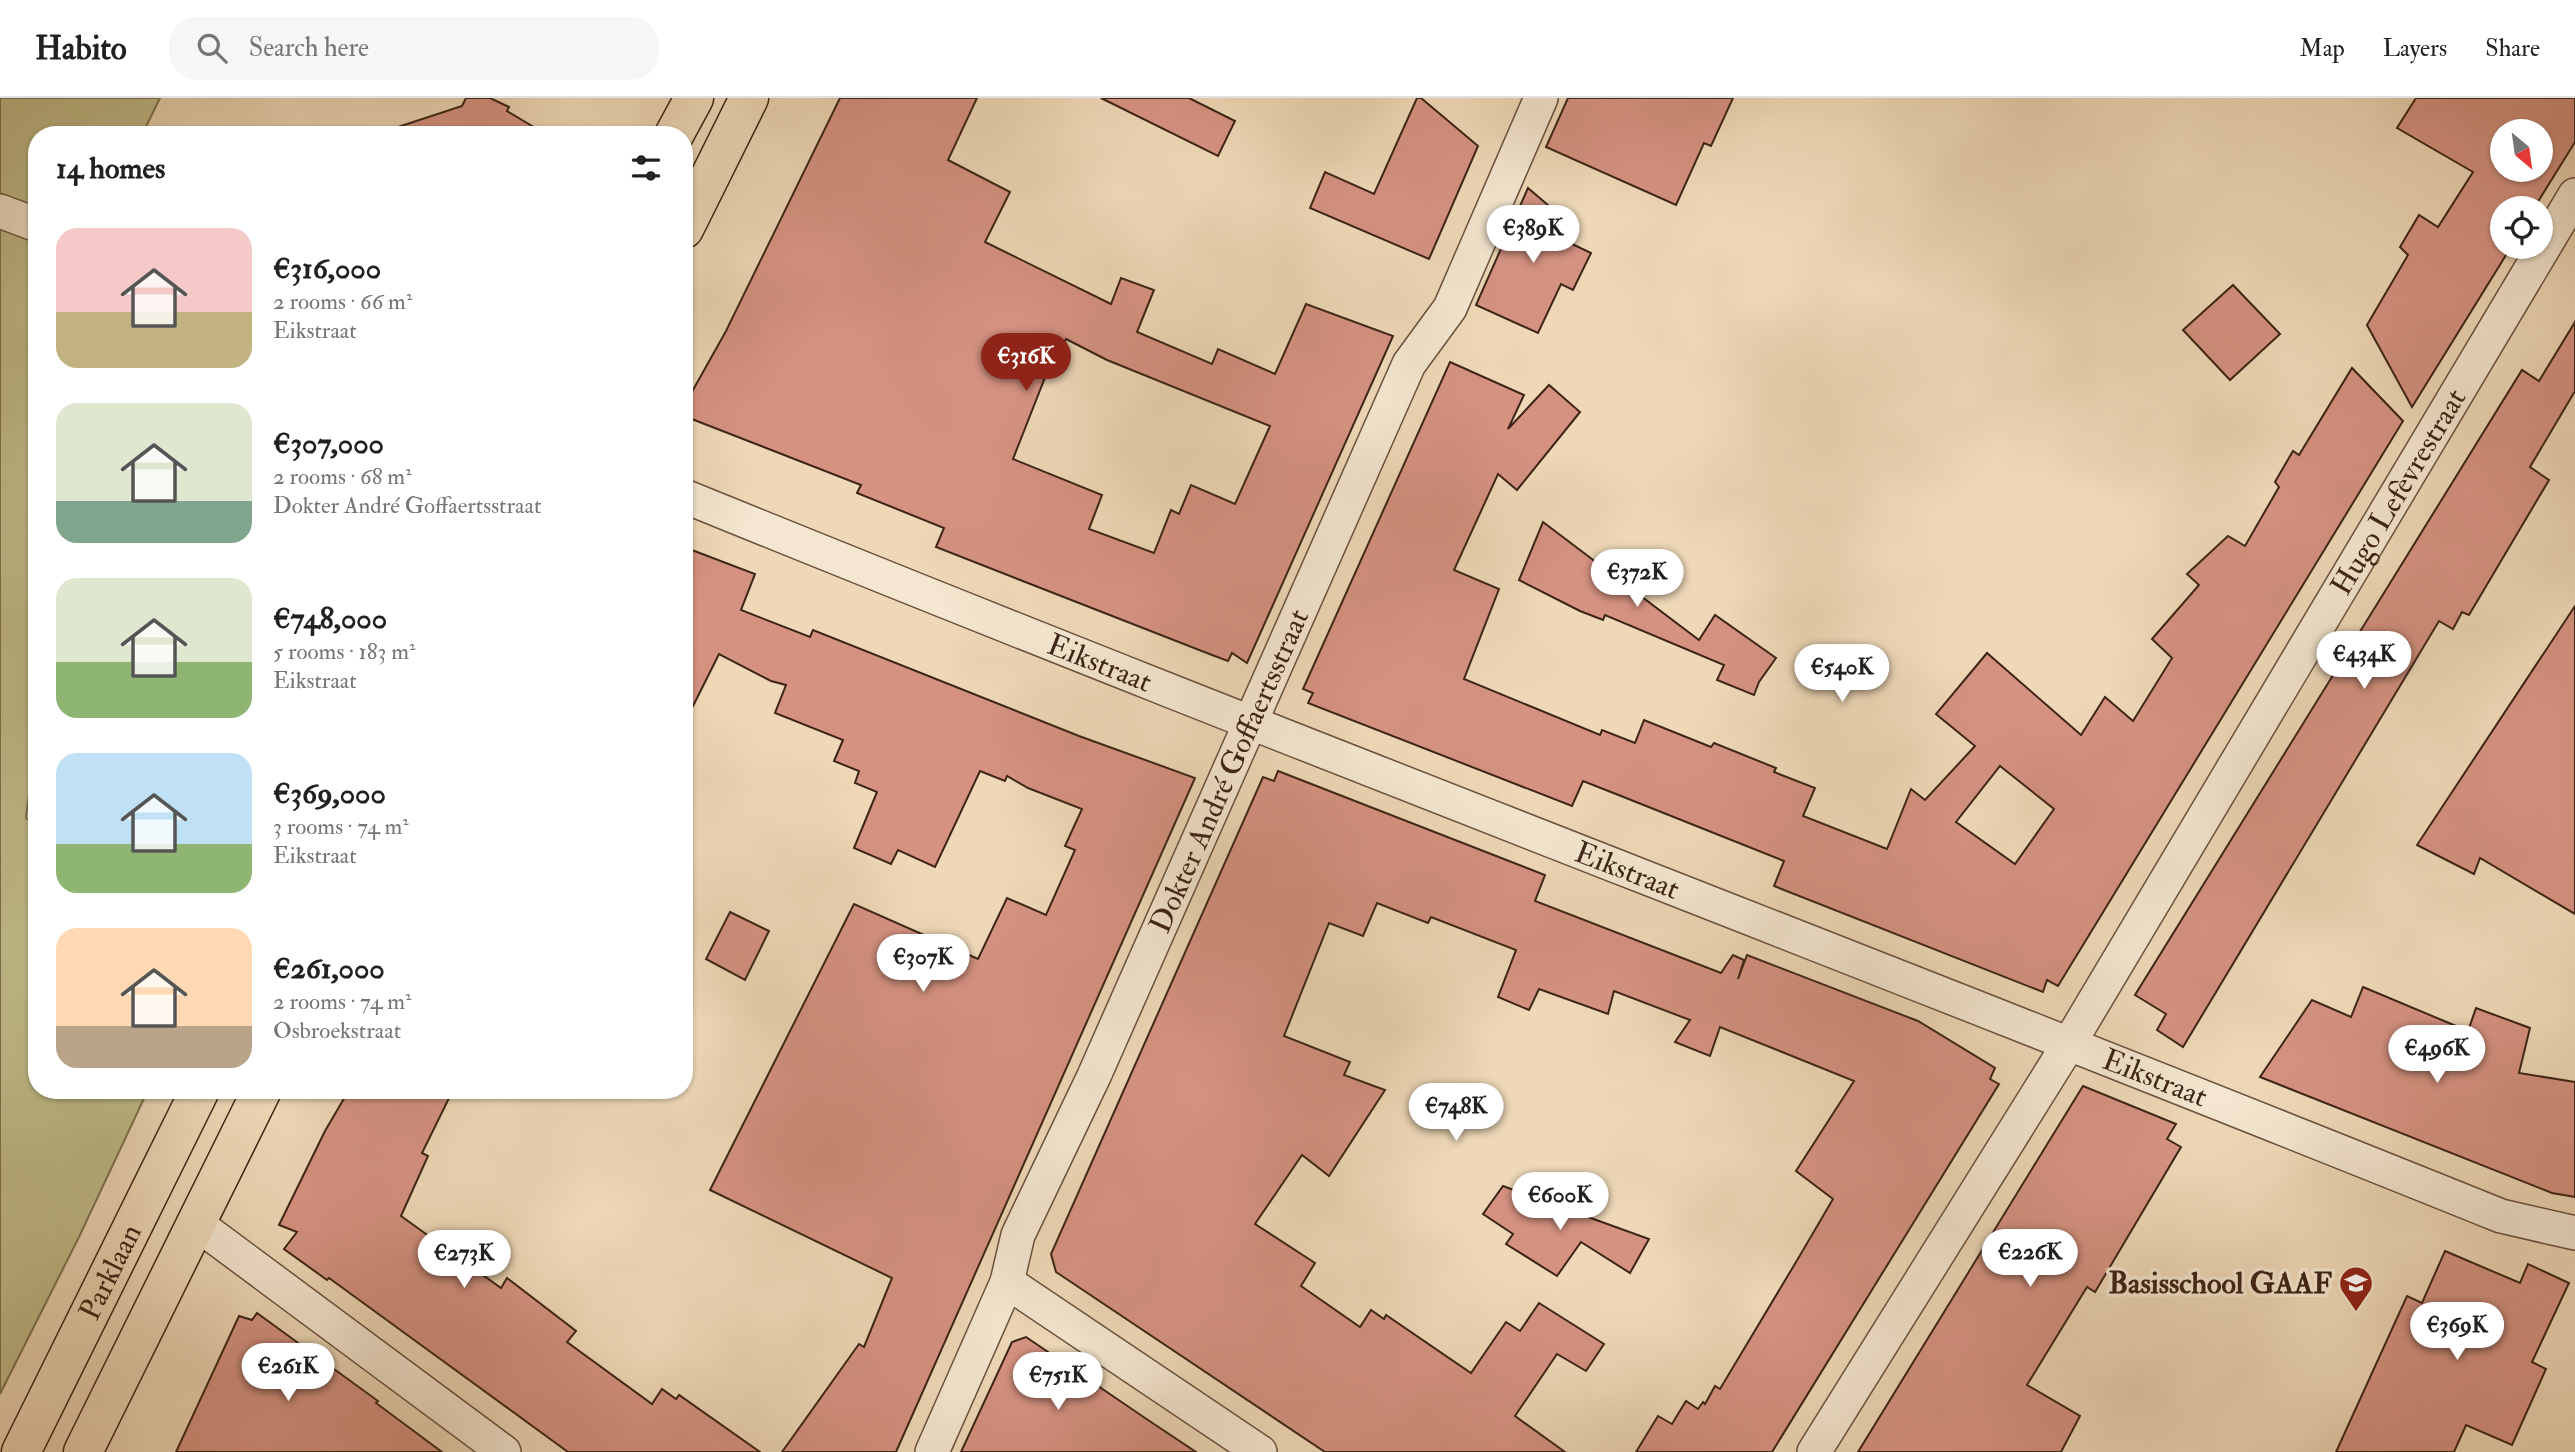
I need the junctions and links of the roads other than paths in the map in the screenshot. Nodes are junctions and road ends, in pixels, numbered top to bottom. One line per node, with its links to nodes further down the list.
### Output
1 (694, 98): 4 (main road)
2 (749, 98): 7 (main road)
3 (1541, 98): 10 (street, Dokter André Goffaertsstraat)
4 (679, 126)
5 (2575, 195): 11 (street, Hugo Lefèvrestraat)
6 (0, 211): 8 (street)
7 (693, 211)
8 (28, 222)
9 (693, 500): 10 (street, Eikstraat)
10 (1248, 723): 11 (street, Eikstraat); 16 (street, Dokter André Goffaertsstraat)
11 (2070, 1042): 15 (street, Eikstraat); 22 (street, Hugo Lefèvrestraat)
12 (196, 1099): 17 (main road, Parklaan)
13 (258, 1099): 14 (main road, Parklaan)
14 (197, 1224): 18 (main road, Parklaan); 19 (street)
15 (2575, 1233)
16 (1007, 1282): 20 (street, Dokter André Goffaertsstraat); 21 (street)
17 (20, 1452)
18 (83, 1452)
19 (505, 1452)
20 (932, 1452)
21 (1260, 1452)
22 (1814, 1452)

